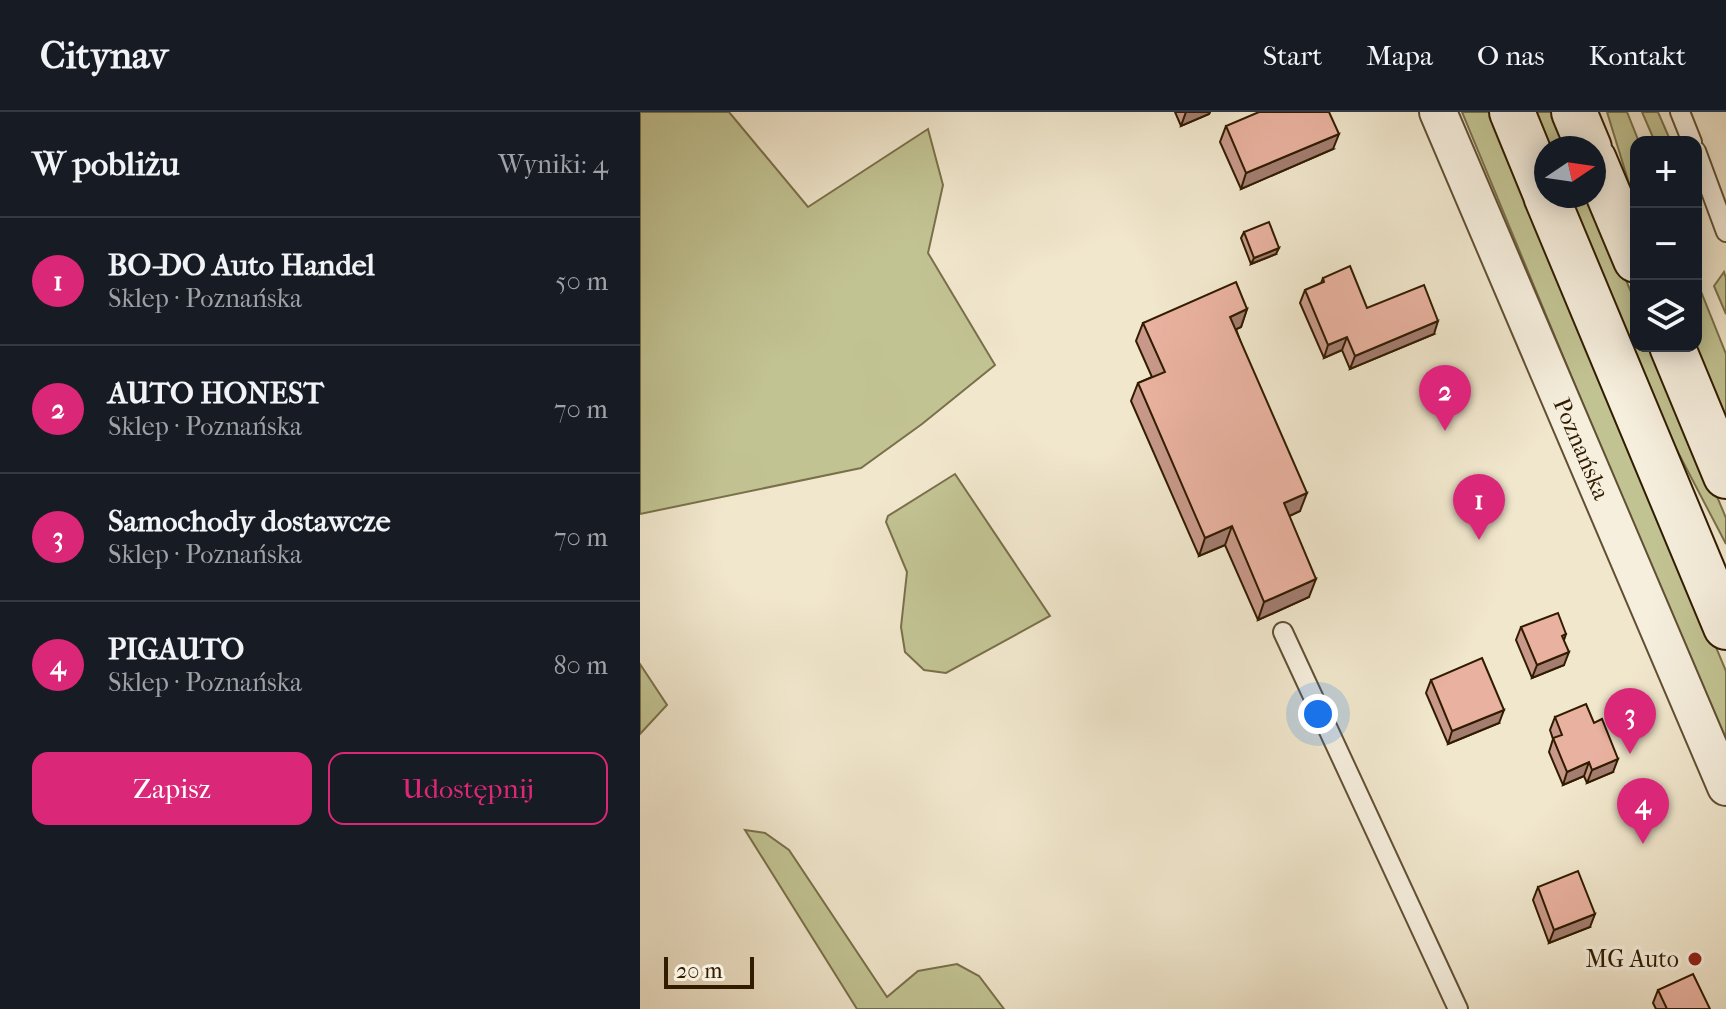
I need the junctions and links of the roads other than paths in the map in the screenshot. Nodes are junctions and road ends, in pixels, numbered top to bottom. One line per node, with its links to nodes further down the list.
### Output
1 (1438, 112): 17 (street, Poznańska)
2 (1512, 112): 7 (main road)
3 (1574, 112): 5 (main road)
4 (1680, 112): 6 (lane)
5 (1584, 136)
6 (1690, 136)
7 (1534, 166)
8 (1702, 167): 11 (lane)
9 (1606, 189): 12 (main road)
10 (1551, 208): 15 (main road)
11 (1726, 232)
12 (1630, 246)
13 (1674, 352): 14 (main road)
14 (1726, 476)
15 (1726, 627)
16 (1283, 632): 18 (lane)
17 (1726, 787)
18 (1458, 1009)

